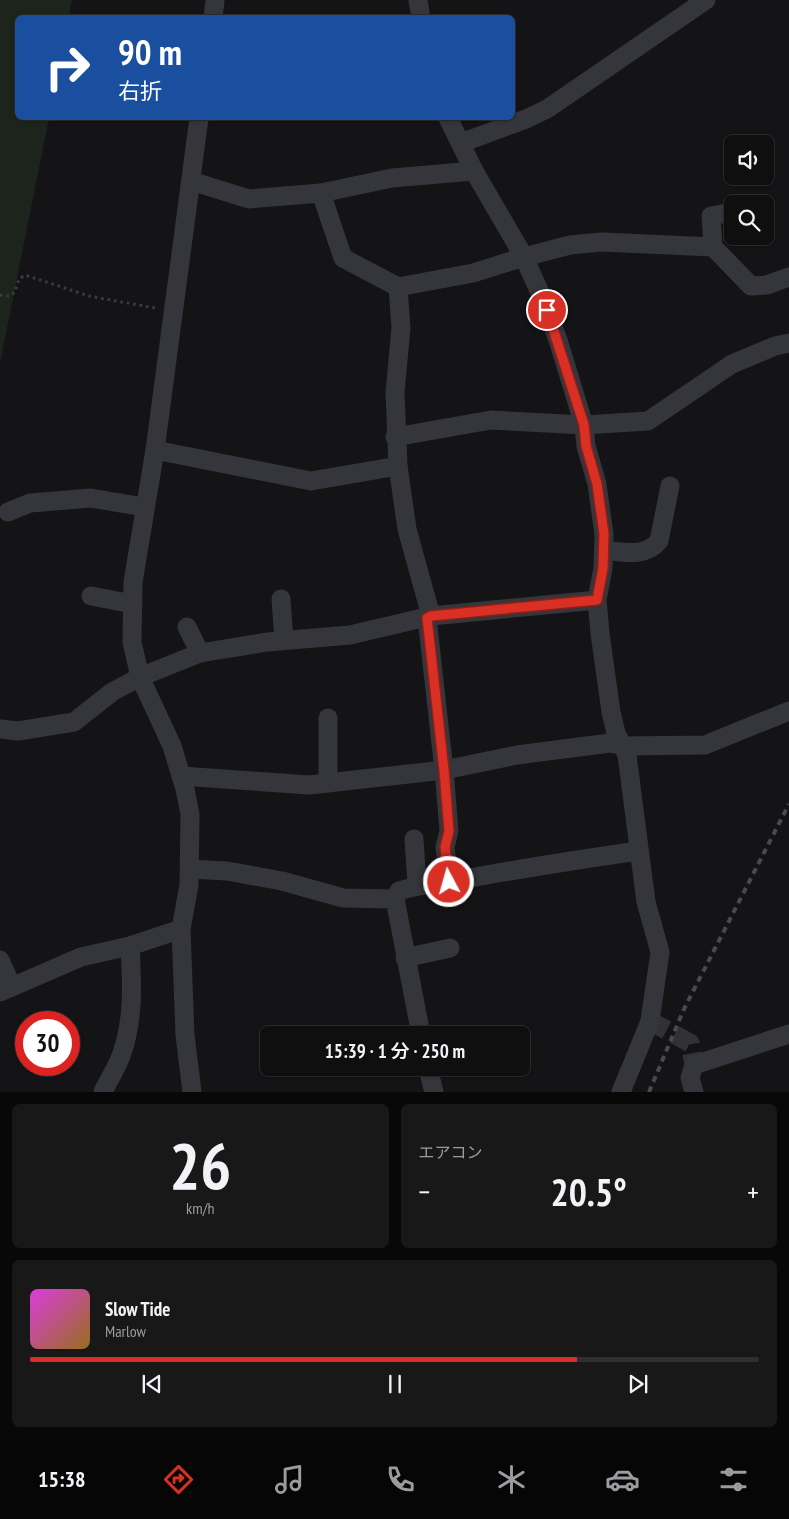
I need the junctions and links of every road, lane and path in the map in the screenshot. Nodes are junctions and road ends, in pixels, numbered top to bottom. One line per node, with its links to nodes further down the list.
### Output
1 (215, 0): 4 (street)
2 (418, 0): 5 (street)
3 (706, 0): 8 (street)
4 (213, 15)
5 (420, 15)
6 (199, 120): 10 (street)
7 (449, 120): 8 (street)
8 (461, 142): 9 (street)
9 (474, 171): 11 (street); 14 (street)
10 (191, 181): 11 (street); 18 (street)
11 (320, 193): 16 (street)
12 (724, 214): 13 (street)
13 (713, 247): 14 (street); 15 (street)
14 (524, 257): 16 (street); 20 (street)
15 (789, 277)
16 (398, 287): 21 (street)
17 (0, 295): 18 (path)
18 (173, 311): 22 (street)
19 (789, 343): 20 (street)
20 (584, 425): 21 (street); 27 (street)
21 (395, 437): 23 (street)
22 (155, 450): 23 (street); 25 (street)
23 (398, 466): 32 (street)
24 (670, 486): 27 (street)
25 (144, 507): 26 (street); 31 (street)
26 (8, 512)
27 (604, 550): 30 (street)
28 (91, 596): 31 (street)
29 (281, 599): 34 (street)
30 (597, 600): 32 (street); 40 (street)
31 (133, 604): 36 (street)
32 (429, 617): 34 (street); 41 (street)
33 (187, 627): 35 (street)
34 (284, 640): 35 (street)
35 (200, 653): 36 (street)
36 (140, 677): 39 (street); 42 (street)
37 (789, 711): 40 (street)
38 (328, 718): 43 (street)
39 (0, 729)
40 (624, 746): 41 (street); 45 (street)
41 (444, 770): 43 (street); 47 (street)
42 (181, 776): 43 (street); 46 (street)
43 (328, 783)
44 (414, 839): 48 (street)
45 (638, 851): 47 (street); 62 (street)
46 (190, 869): 49 (street); 50 (street)
47 (449, 882): 48 (street)
48 (417, 884): 49 (street)
49 (395, 899): 53 (street)
50 (181, 929): 51 (street); 60 (street)
51 (130, 946): 55 (street); 59 (street)
52 (450, 948): 53 (street)
53 (405, 958): 56 (street)
54 (0, 960): 55 (street)
55 (6, 989)
56 (419, 1026)
57 (789, 1034): 63 (street)
58 (430, 1076): 61 (street)
59 (103, 1092)
60 (192, 1092)
61 (434, 1092)
62 (621, 1092)
63 (694, 1092)

